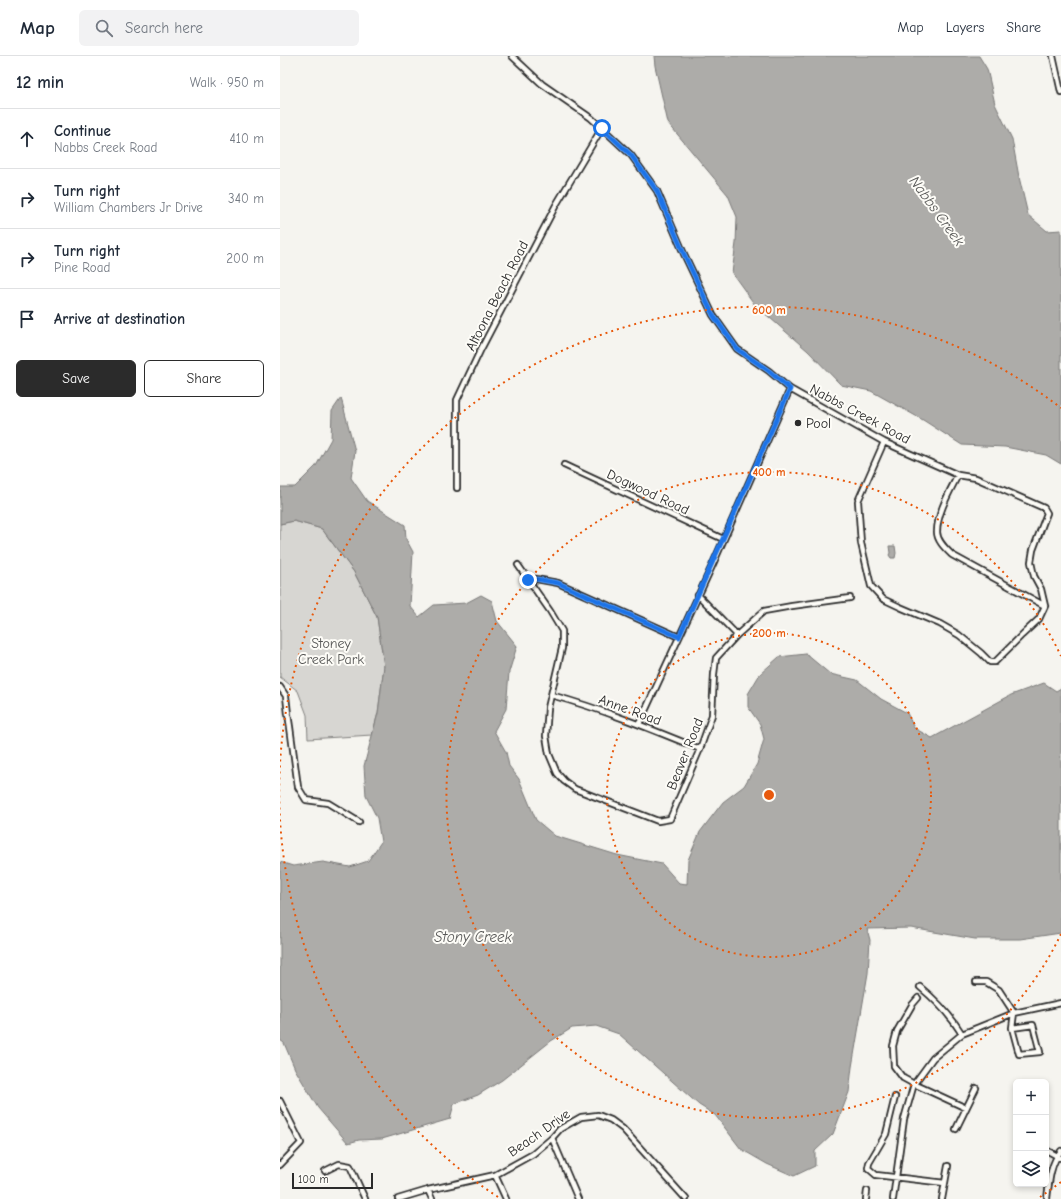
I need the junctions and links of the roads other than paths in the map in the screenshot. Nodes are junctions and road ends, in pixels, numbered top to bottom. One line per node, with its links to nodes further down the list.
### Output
1 (512, 56): 4 (street, Nabbs Creek Road)
2 (1053, 56): 3 (street)
3 (1061, 92)
4 (602, 128): 5 (street, Nabbs Creek Road); 9 (street, Altoona Beach Road)
5 (790, 389): 6 (street, Nabbs Creek Road); 10 (street)
6 (884, 442): 8 (street, Nabbs Creek Road); 15 (street)
7 (564, 465): 10 (street, Dogwood Road)
8 (958, 475): 15 (street); 15 (street, Nabbs Creek Road)
9 (457, 488)
10 (723, 539): 13 (street)
11 (518, 565): 12 (street)
12 (528, 580): 17 (street); 19 (street)
13 (698, 595): 16 (street); 17 (street)
14 (850, 598): 16 (street, Beaver Road)
15 (1045, 606)
16 (737, 635): 21 (street, Beaver Road)
17 (679, 637): 20 (street)
18 (280, 687): 22 (street)
19 (551, 695): 20 (street, Anne Road); 21 (street, Beaver Road)
20 (639, 724): 21 (street, Anne Road)
21 (700, 749)
22 (359, 822)
23 (976, 982): 27 (street)
24 (920, 987): 29 (street)
25 (918, 998): 30 (street)
26 (1061, 1003): 27 (street)
27 (1014, 1013): 28 (street); 29 (street)
28 (1012, 1028): 28 (street)
29 (962, 1034): 30 (street)
30 (914, 1084): 35 (street); 45 (street)
31 (976, 1088): 35 (street)
32 (895, 1097): 45 (street)
33 (280, 1101): 34 (street)
34 (281, 1107): 41 (street)
35 (966, 1108): 36 (street)
36 (956, 1129)
37 (552, 1138): 44 (street, Beach Drive); 53 (street); 54 (street, Beach Drive)
38 (1048, 1151): 40 (street)
39 (1061, 1151): 40 (street)
40 (1059, 1157): 58 (street)
41 (280, 1165)
42 (948, 1166): 46 (street)
43 (325, 1171): 49 (street)
44 (495, 1175): 47 (street, Beach Drive); 52 (street)
45 (895, 1177): 46 (street); 56 (street)
46 (945, 1183): 57 (street)
47 (428, 1190): 50 (street, Beach Drive); 51 (street)
48 (867, 1191): 55 (street)
49 (365, 1199)
50 (398, 1199)
51 (432, 1199)
52 (506, 1199)
53 (578, 1199)
54 (686, 1199)
55 (866, 1199)
56 (893, 1199)
57 (942, 1199)
58 (1047, 1199)

